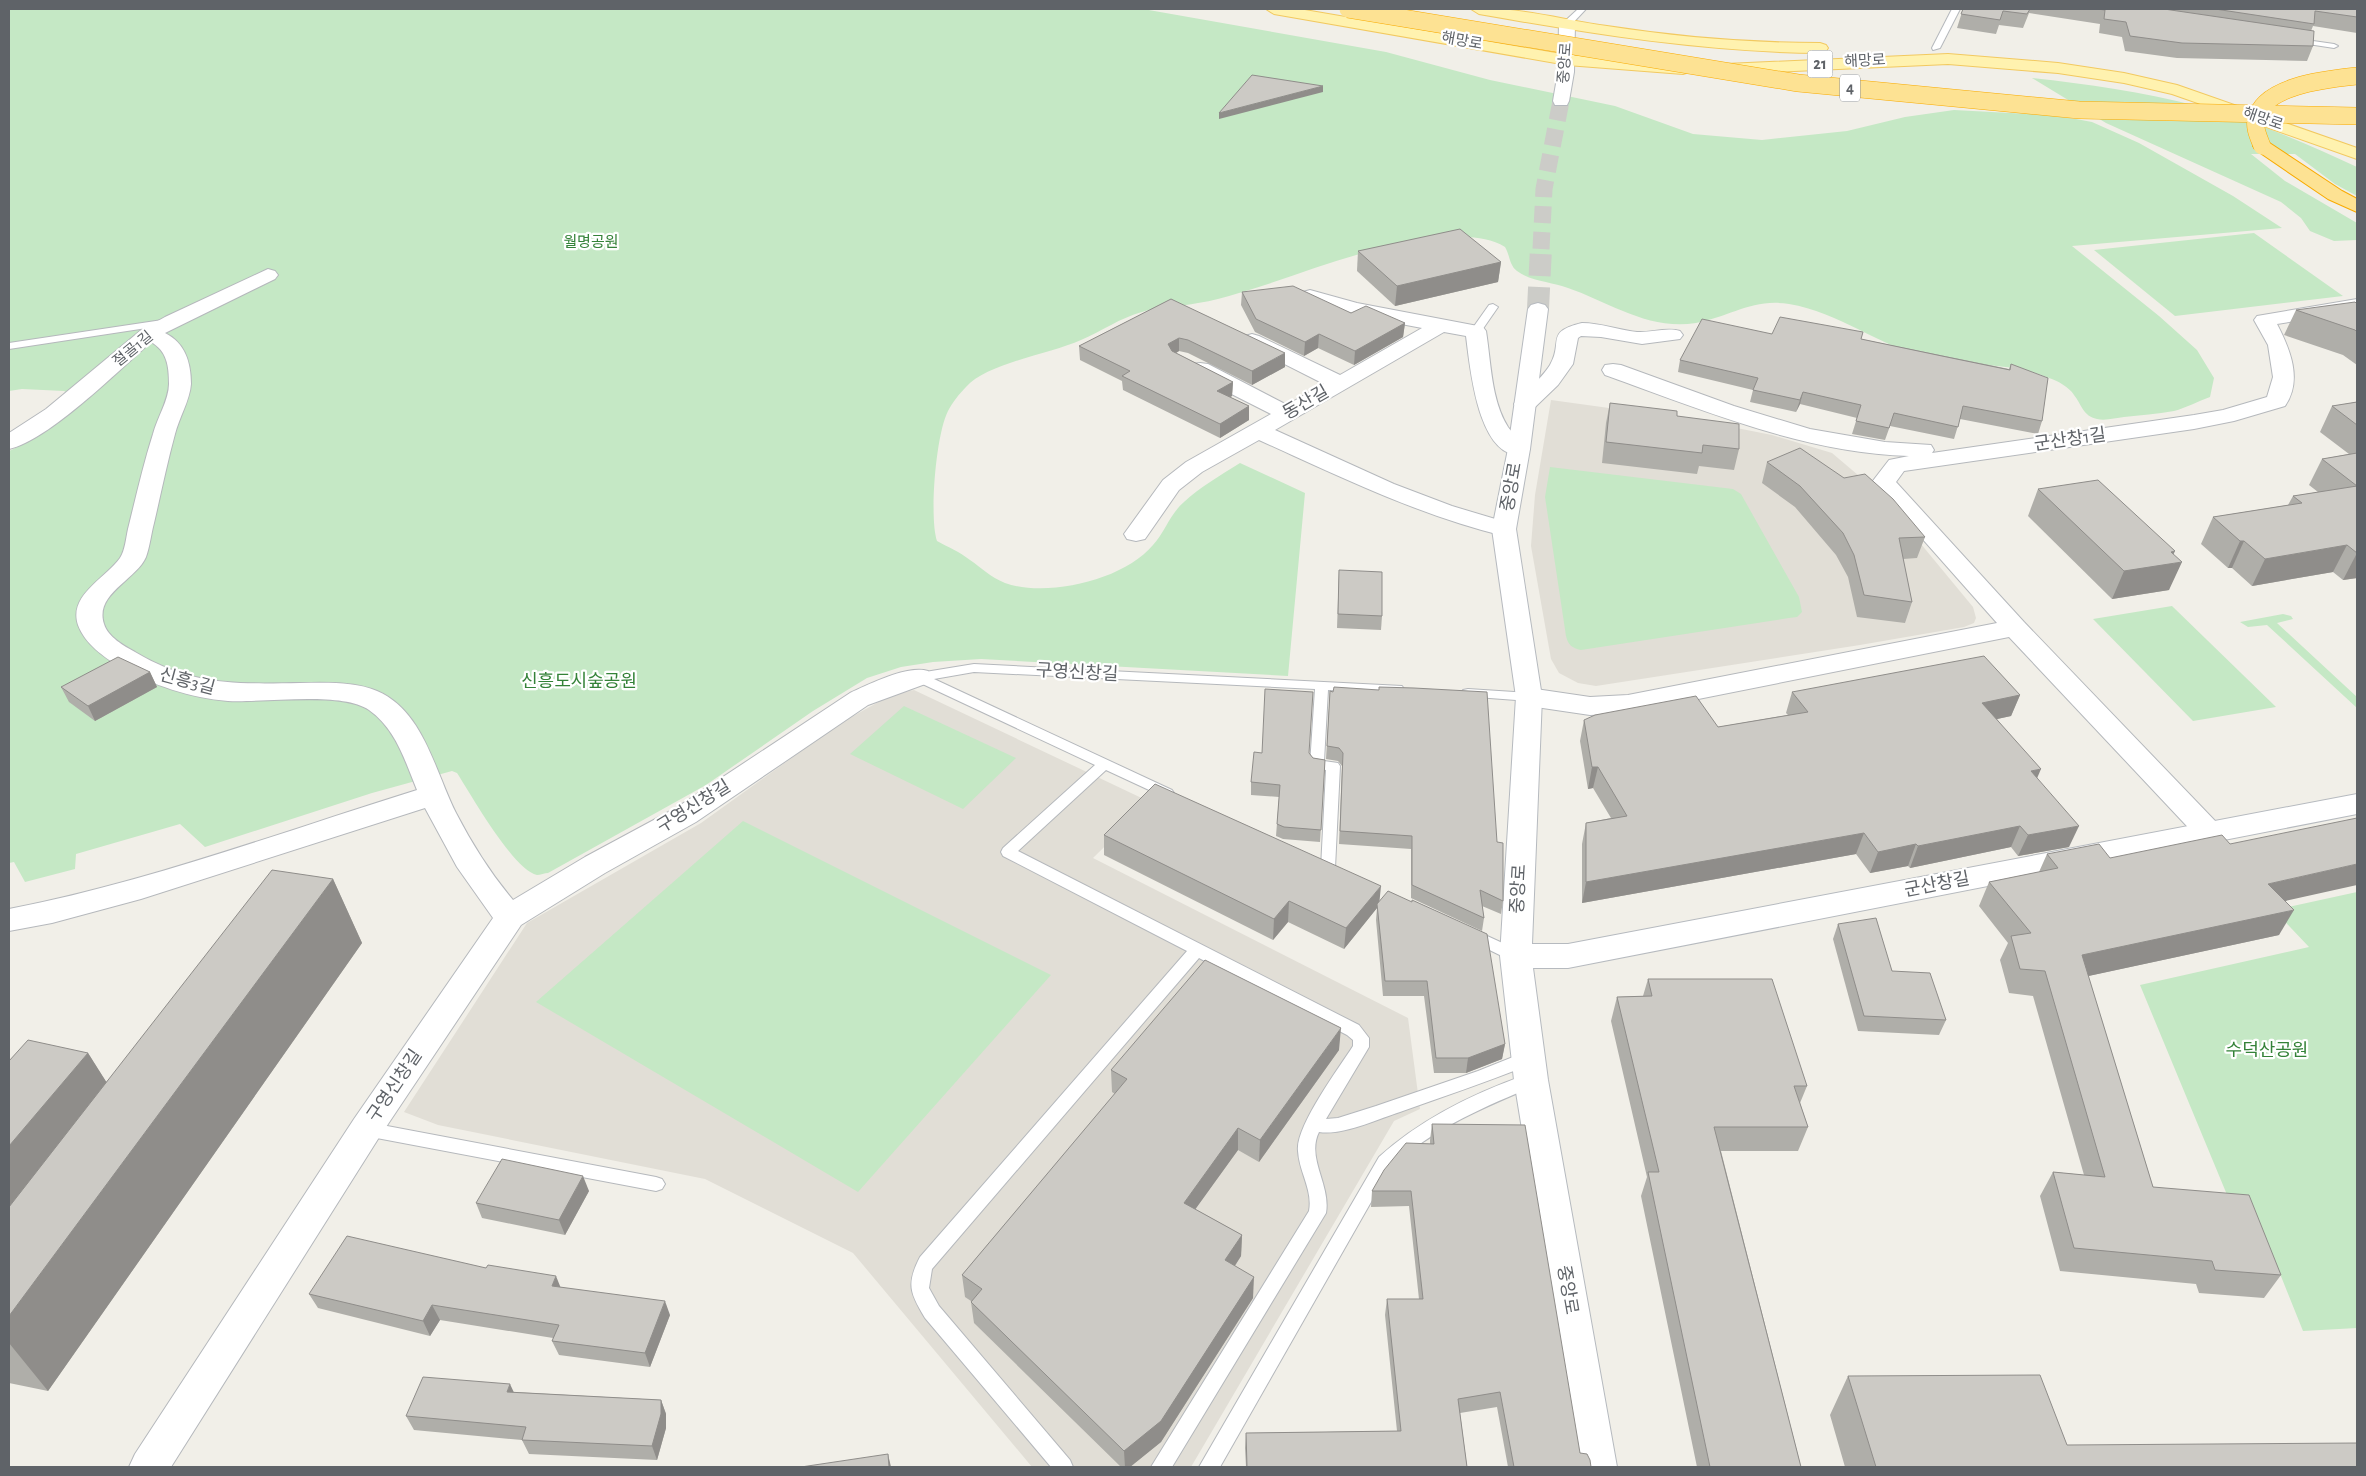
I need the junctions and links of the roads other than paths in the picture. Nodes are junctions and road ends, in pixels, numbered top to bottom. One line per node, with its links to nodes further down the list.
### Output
1 (1274, 9): 9 (main road, 해망로 / 21)
2 (1348, 9): 19 (highway, 4, bridge)
3 (1409, 9): 18 (highway, 4)
4 (1472, 9): 9 (main road)
5 (1478, 9): 8 (main road, 해망로 / 21)
6 (1582, 9): 8 (lane)
7 (1956, 9): 12 (lane)
8 (1567, 24): 12 (main road, 해망로 / 21); 13 (street, 중앙로)
9 (1422, 34): 13 (main road, 해망로 / 21)
10 (2285, 39): 11 (lane)
11 (2334, 46)
12 (1936, 48): 15 (main road, 해망로 / 21)
13 (1567, 60): 17 (street, 중앙로); 21 (main road, 해망로 / 21)
14 (2357, 76): 22 (highway, bridge)
15 (2225, 90)
16 (2250, 98): 20 (main road, 해망로)
17 (1561, 101)
18 (2357, 105)
19 (2357, 116)
20 (2349, 133)
21 (2357, 154)
22 (2357, 206)
23 (268, 275): 28 (street, 절골1길)
24 (1310, 296): 29 (street)
25 (2357, 305): 41 (street, 군산창1길)
26 (1493, 307): 30 (lane)
27 (1538, 309): 38 (street, 중앙로)
28 (172, 321): 32 (street, 절골1길); 34 (lane)
29 (1441, 325): 30 (street); 37 (street, 동산길)
30 (1476, 331): 43 (street)
31 (1235, 332): 37 (street)
32 (147, 335): 42 (street, 절골1길); 53 (street, 신흥3길)
33 (1673, 335): 38 (street)
34 (9, 346)
35 (1180, 359): 39 (street)
36 (1613, 370): 41 (street)
37 (1340, 383): 39 (street, 동산길)
38 (1525, 404): 43 (street, 중앙로)
39 (1287, 414): 40 (street, 동산길)
40 (1258, 431): 44 (street, 동산길); 45 (street)
41 (2113, 434): 46 (street, 군산창1길)
42 (9, 442)
43 (1519, 448): 44 (street, 중앙로)
44 (1504, 529): 51 (street, 중앙로)
45 (1136, 534)
46 (2015, 628): 51 (street); 56 (street)
47 (919, 677): 48 (lane, 구영신창길); 52 (lane); 58 (street, 구영신창길)
48 (1322, 686): 49 (lane, 구영신창길); 57 (lane)
49 (1413, 690)
50 (1451, 692): 51 (lane)
51 (1530, 697): 62 (street, 중앙로)
52 (1104, 764): 54 (lane); 61 (lane)
53 (433, 795): 58 (street, 신흥3길); 59 (street)
54 (1176, 797)
55 (2357, 804): 56 (street, 군산창길)
56 (2209, 832): 62 (street, 군산창길)
57 (1310, 860)
58 (510, 917): 65 (street, 구영신창길)
59 (9, 920)
60 (1462, 931): 62 (lane)
61 (1197, 950): 64 (lane); 68 (lane)
62 (1516, 956): 63 (street, 중앙로)
63 (1529, 1069): 64 (lane); 70 (lane); 71 (street, 중앙로)
64 (1315, 1124): 69 (lane)
65 (366, 1129): 66 (lane); 67 (street, 구영신창길)
66 (656, 1184)
67 (150, 1467)
68 (1063, 1467)
69 (1161, 1467)
70 (1209, 1467)
71 (1597, 1467)

